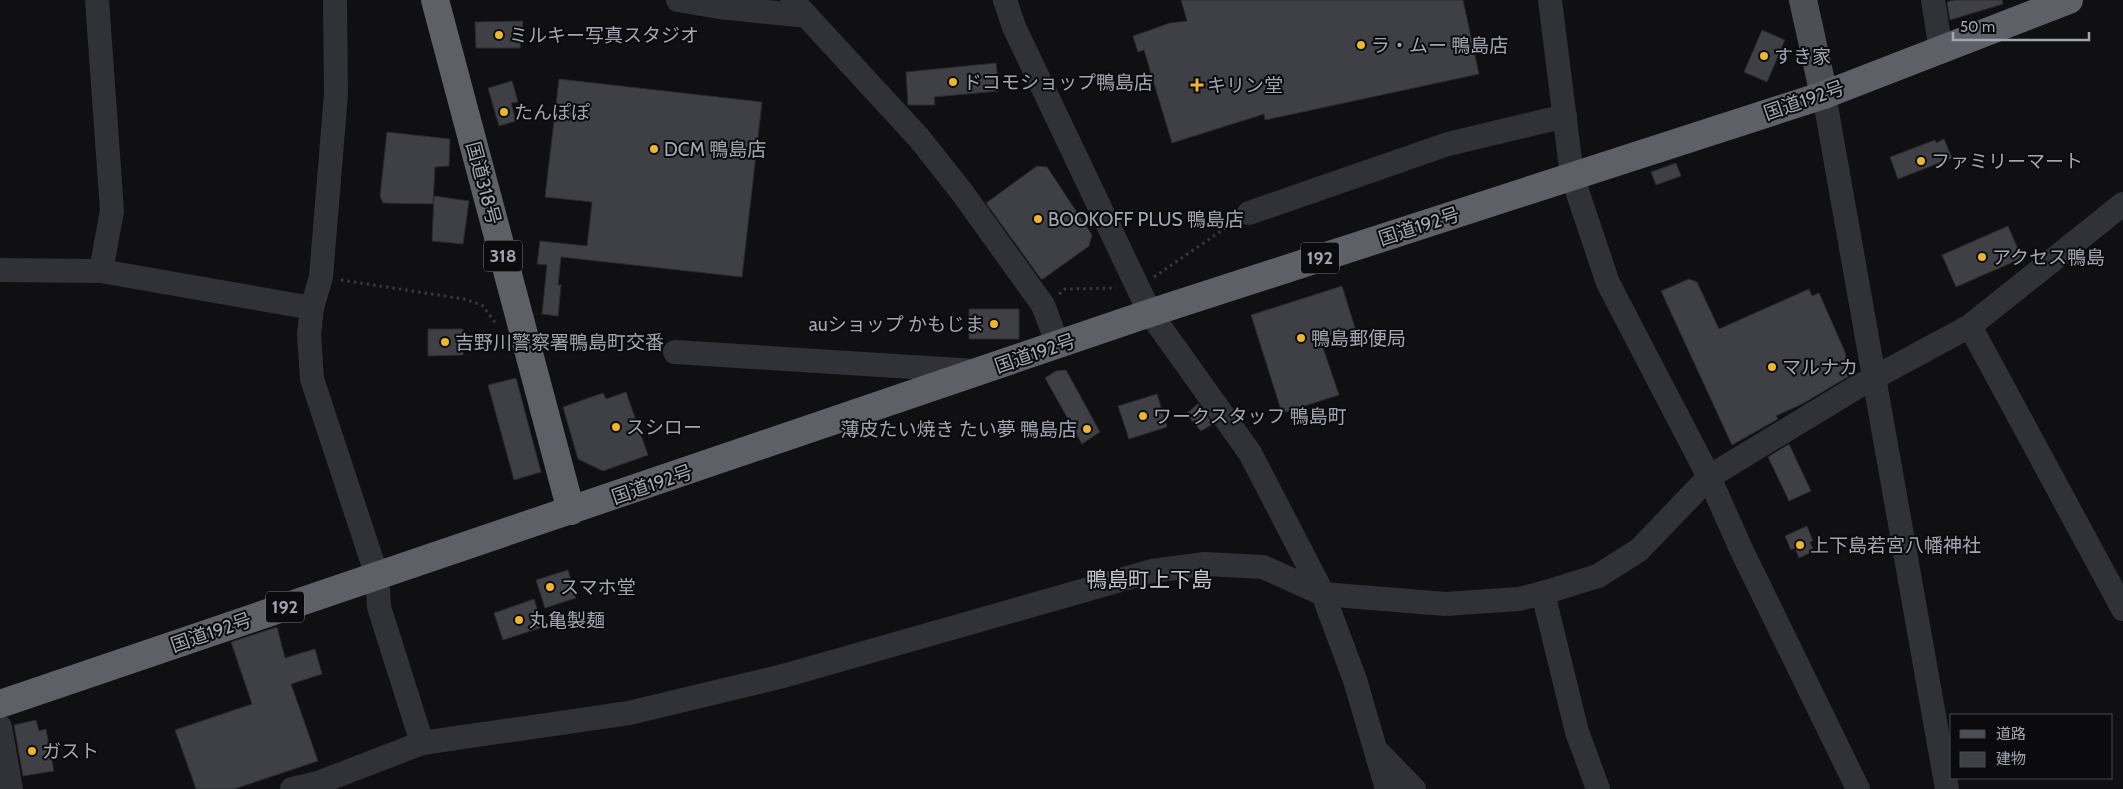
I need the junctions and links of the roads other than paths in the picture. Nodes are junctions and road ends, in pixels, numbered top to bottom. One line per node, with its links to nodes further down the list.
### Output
1 (97, 0): 18 (street)
2 (335, 0): 19 (street)
3 (435, 0): 27 (highway, 国道318号 / 318)
4 (678, 0): 10 (street)
5 (1005, 0): 20 (street)
6 (1550, 0): 13 (street)
7 (1803, 0): 12 (main road)
8 (1933, 0): 11 (street)
9 (2069, 0): 11 (highway, 国道192号 / 192)
10 (800, 8): 22 (street)
11 (1941, 50): 12 (highway, 国道192号 / 192)
12 (1824, 95): 14 (highway, 国道192号 / 192); 25 (street)
13 (1565, 116): 14 (street); 16 (street)
14 (1572, 176): 20 (highway, 国道192号 / 192); 26 (street)
15 (2123, 204): 21 (street)
16 (1249, 213)
17 (0, 270): 18 (street)
18 (101, 271): 19 (street)
19 (312, 308): 28 (street)
20 (1150, 313): 22 (highway, 国道192号 / 192); 30 (street)
21 (1970, 326): 25 (street); 31 (street)
22 (1058, 345): 24 (highway, 国道192号 / 192)
23 (675, 352): 24 (street)
24 (980, 372): 27 (highway, 国道192号 / 192)
25 (1874, 377): 26 (street); 43 (street)
26 (1709, 477): 29 (street); 42 (street)
27 (570, 511): 28 (highway, 国道192号 / 192)
28 (376, 576): 32 (highway, 国道192号 / 192); 34 (street)
29 (1543, 593): 30 (street); 41 (street)
30 (1323, 594): 34 (street); 35 (street)
31 (2123, 609)
32 (0, 704)
33 (0, 728): 37 (street)
34 (422, 744): 36 (street)
35 (1375, 748): 39 (street); 40 (street)
36 (319, 786): 38 (street)
37 (11, 789)
38 (292, 789)
39 (1387, 789)
40 (1414, 789)
41 (1598, 789)
42 (1858, 789)
43 (1947, 789)

